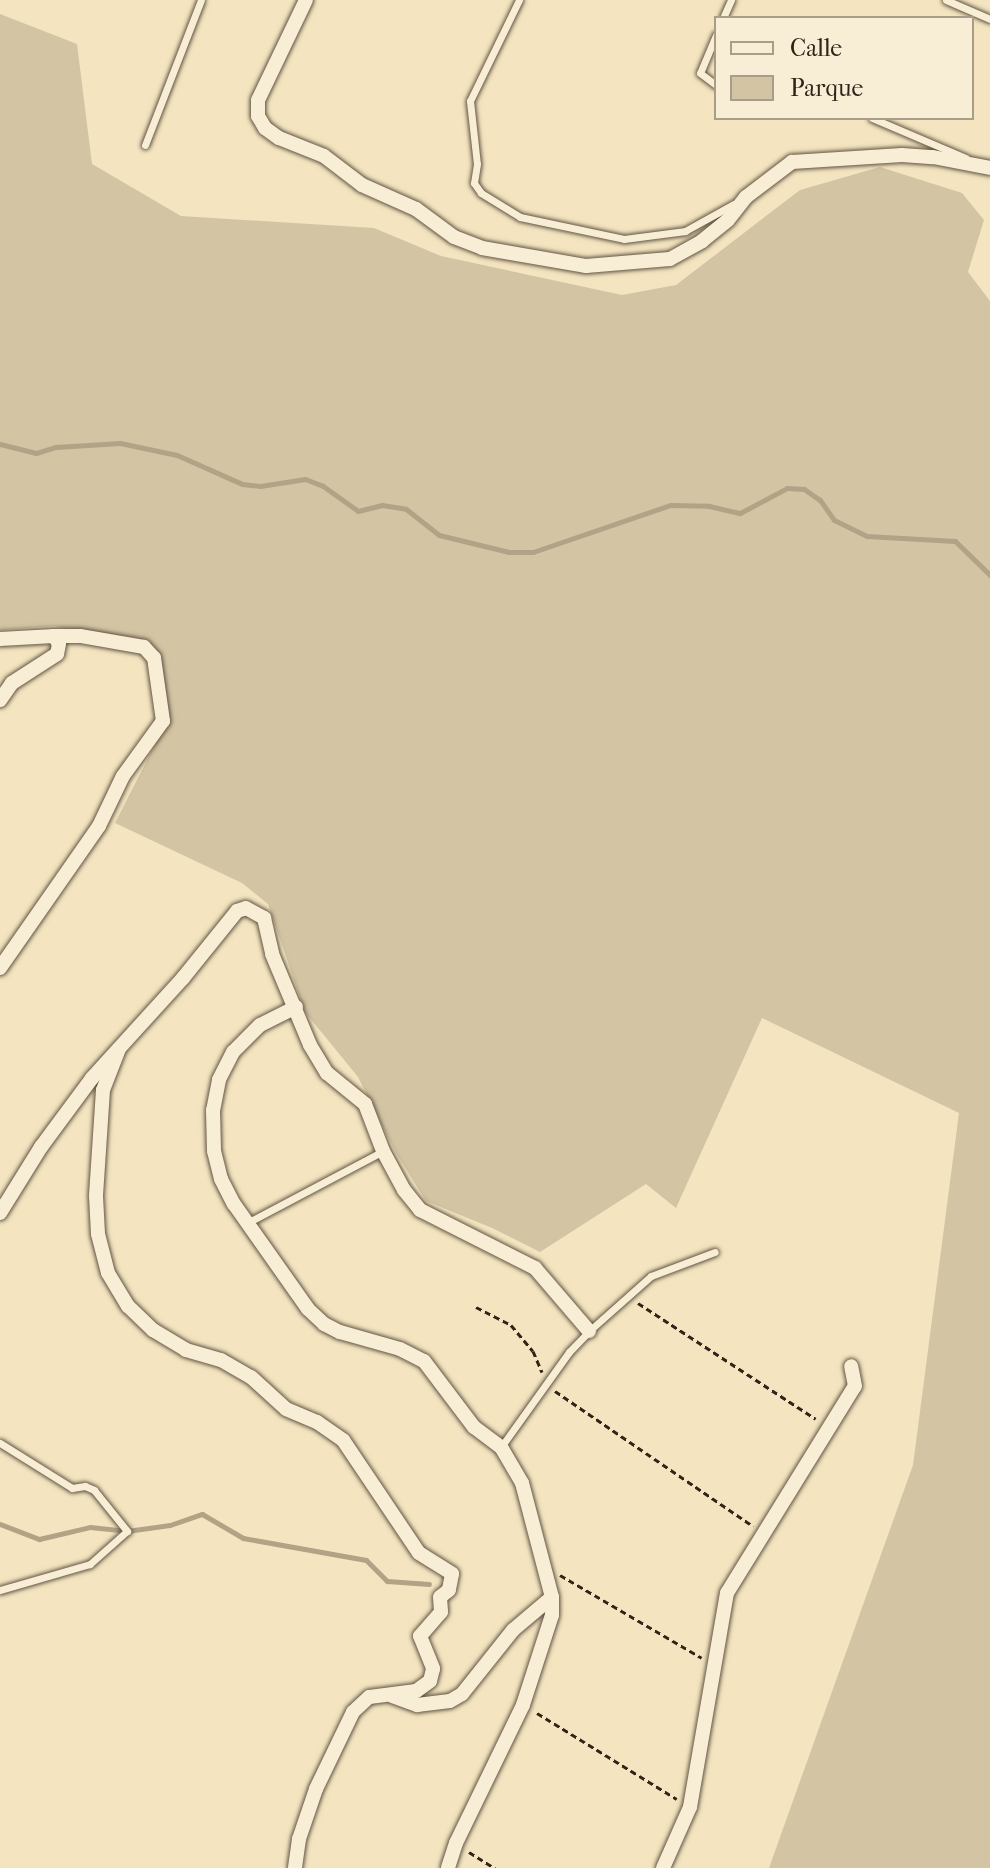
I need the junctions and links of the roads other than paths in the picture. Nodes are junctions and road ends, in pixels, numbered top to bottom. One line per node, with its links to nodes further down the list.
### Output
1 (201, 0): 9 (lane)
2 (306, 0): 11 (street)
3 (519, 0): 11 (lane)
4 (946, 0): 5 (lane)
5 (990, 19)
6 (714, 40): 7 (lane)
7 (714, 84)
8 (877, 120): 10 (lane)
9 (145, 145)
10 (990, 168): 11 (street)
11 (746, 197)
12 (54, 636): 13 (street); 14 (street); 15 (street)
13 (0, 639)
14 (0, 700)
15 (0, 968)
16 (296, 1007): 17 (street); 18 (street); 20 (street)
17 (119, 1049): 19 (street); 28 (street)
18 (383, 1151): 20 (lane); 22 (street)
19 (0, 1213)
20 (247, 1223): 25 (street)
21 (715, 1252): 22 (lane)
22 (589, 1331): 25 (lane)
23 (851, 1366): 31 (street)
24 (0, 1443): 26 (lane)
25 (501, 1447): 27 (street)
26 (0, 1590)
27 (552, 1597): 28 (street); 30 (street)
28 (391, 1696): 29 (street)
29 (295, 1868)
30 (448, 1868)
31 (663, 1868)

